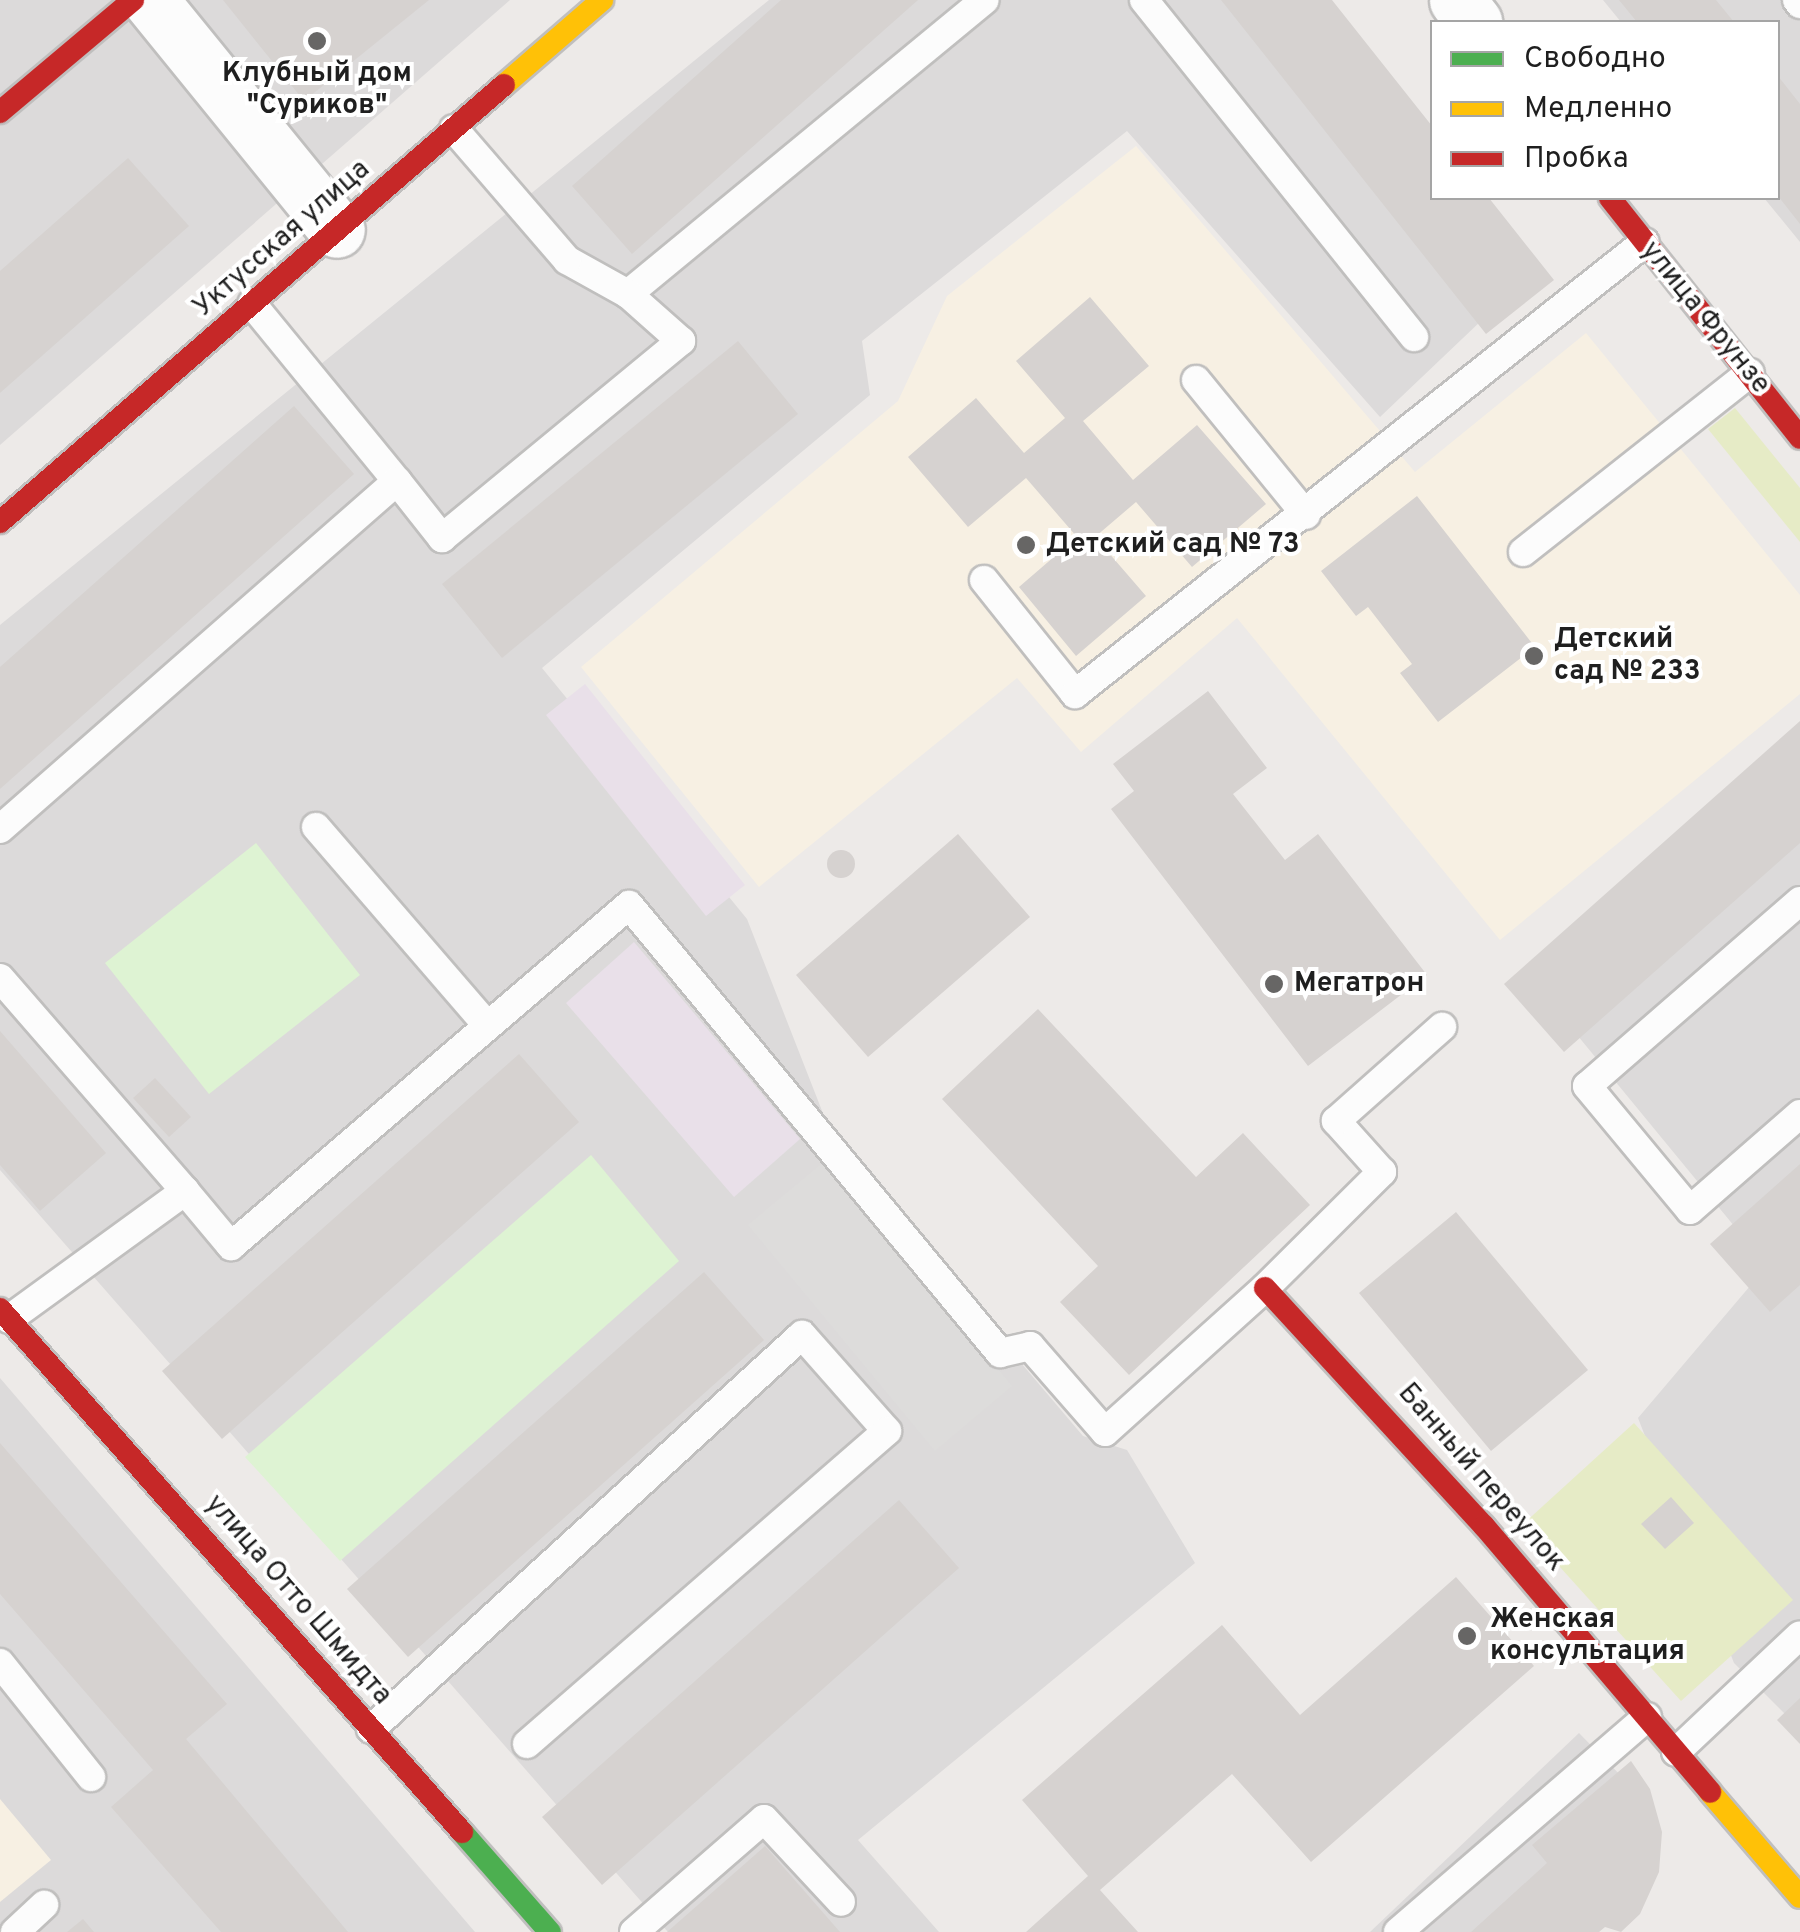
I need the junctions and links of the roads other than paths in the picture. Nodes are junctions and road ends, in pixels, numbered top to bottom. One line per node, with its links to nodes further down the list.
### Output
1 (132, 0): 8 (street)
2 (150, 0): 11 (street)
3 (602, 0): 9 (street, Уктусская улица)
4 (985, 0): 13 (lane)
5 (1144, 0): 15 (lane)
6 (1457, 0): 7 (street)
7 (1472, 20)
8 (0, 112)
9 (454, 129): 11 (street, Уктусская улица); 13 (lane)
10 (1612, 200): 12 (street, улица Фрунзе)
11 (338, 230): 14 (street, Уктусская улица)
12 (1644, 242): 16 (street, улица Фрунзе); 20 (lane)
13 (628, 294): 19 (lane)
14 (252, 304): 19 (lane); 21 (street, Уктусская улица)
15 (1414, 337)
16 (1750, 374): 18 (street, улица Фрунзе); 22 (lane)
17 (1196, 380): 20 (lane)
18 (1800, 438)
19 (397, 482): 25 (lane)
20 (1306, 515): 23 (lane)
21 (0, 522)
22 (1523, 552)
23 (984, 580)
24 (316, 828): 28 (lane)
25 (0, 829)
26 (1800, 901): 30 (lane)
27 (0, 978): 31 (lane)
28 (487, 1025): 31 (lane); 32 (lane)
29 (1442, 1026): 32 (lane)
30 (1800, 1114)
31 (185, 1191): 33 (lane)
32 (1265, 1288): 36 (street, Банный переулок)
33 (4, 1314): 37 (street, улица Отто Шмидта)
34 (1800, 1635): 39 (lane)
35 (0, 1663): 40 (lane)
36 (1647, 1717): 39 (street, Банный переулок); 47 (lane)
37 (371, 1728): 38 (lane); 45 (street, улица Отто Шмидта)
38 (527, 1744)
39 (1676, 1752): 41 (street, Банный переулок)
40 (91, 1777)
41 (1800, 1897)
42 (840, 1902): 46 (lane)
43 (44, 1905): 44 (lane)
44 (15, 1932)
45 (550, 1932)
46 (634, 1932)
47 (1398, 1932)

